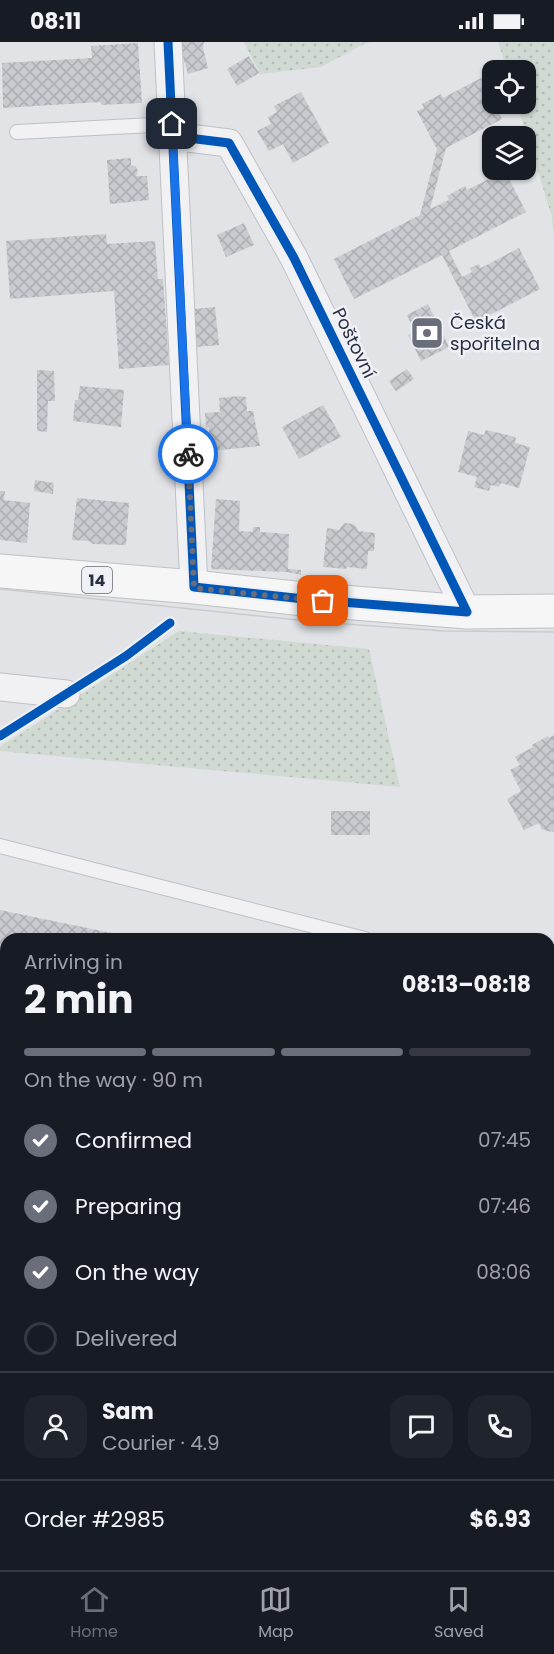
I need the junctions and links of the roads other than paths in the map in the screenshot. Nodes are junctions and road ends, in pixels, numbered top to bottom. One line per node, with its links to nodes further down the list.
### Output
1 (168, 42): 2 (street)
2 (172, 130): 3 (lane); 5 (street); 7 (street, Poštovní)
3 (17, 132)
4 (0, 571): 5 (main road, 14)
5 (194, 588): 7 (main road, 14)
6 (554, 611): 7 (main road, 14)
7 (467, 612)
8 (0, 687): 9 (street)
9 (66, 694)
10 (0, 846): 11 (lane)
11 (341, 933)

